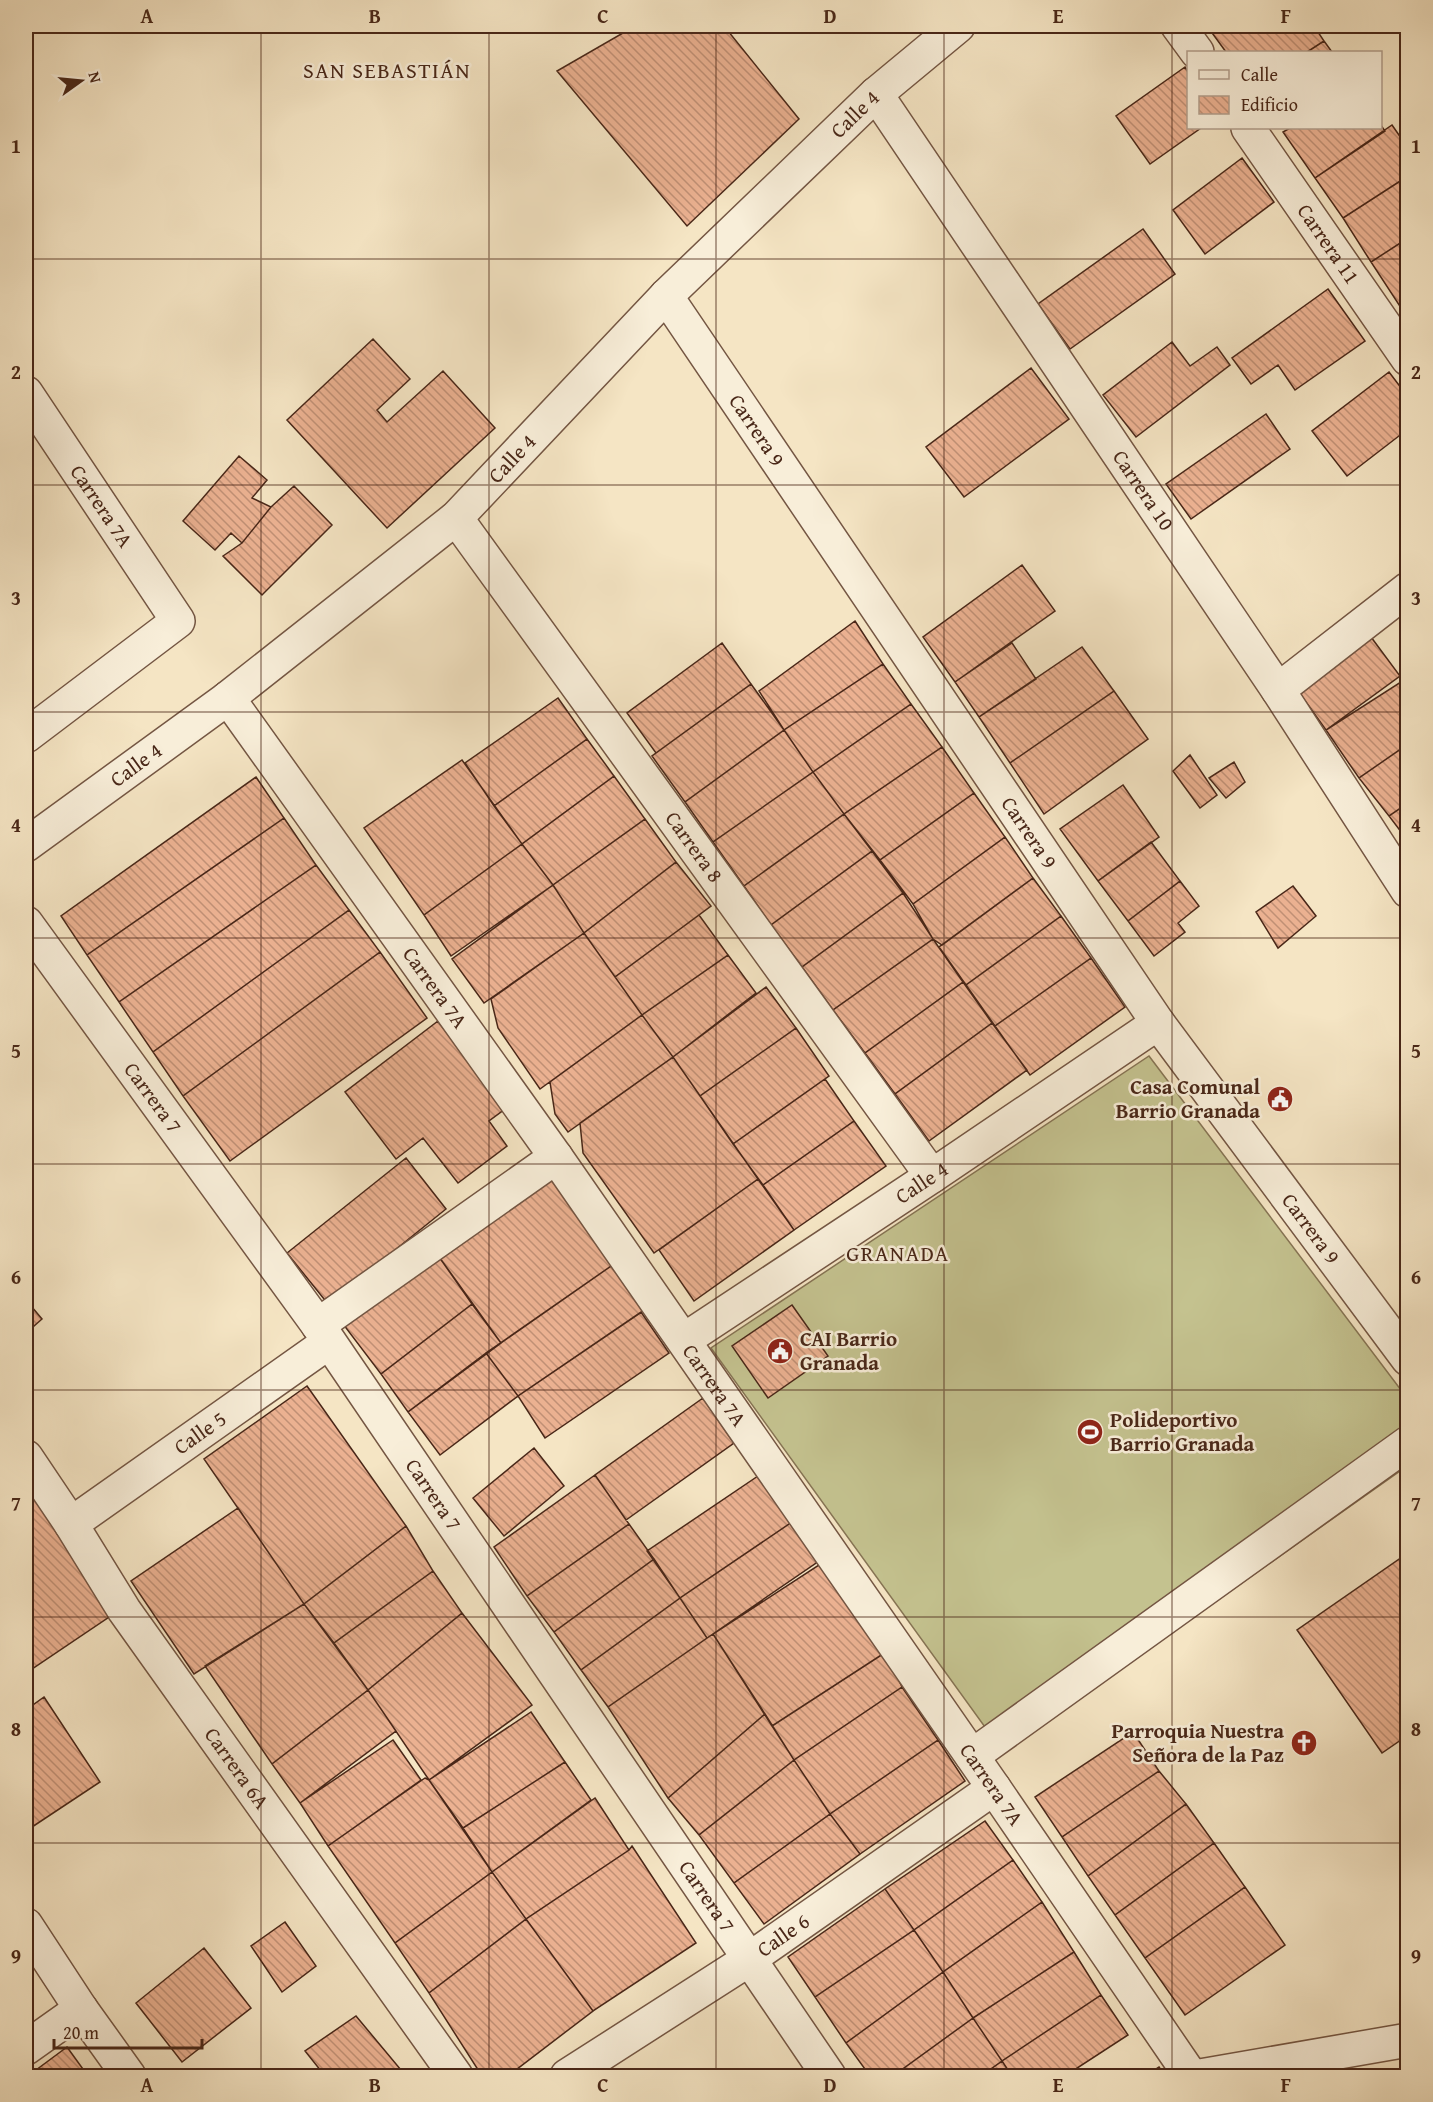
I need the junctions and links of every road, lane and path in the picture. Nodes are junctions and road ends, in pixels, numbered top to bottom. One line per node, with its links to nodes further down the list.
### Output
1 (958, 26): 4 (street, Calle 4)
2 (1178, 26): 3 (street)
3 (1196, 51)
4 (876, 94): 6 (street, Calle 4); 11 (street, Carrera 10)
5 (1249, 129): 7 (street, Carrera 11)
6 (666, 296): 9 (street, Calle 4); 17 (street, Carrera 9)
7 (1407, 359)
8 (26, 393): 13 (street, Carrera 7A)
9 (456, 518): 12 (street, Calle 4); 19 (street, Carrera 8)
10 (1407, 589): 11 (street)
11 (1278, 690): 15 (street, Carrera 10)
12 (228, 698): 14 (street, Calle 4); 18 (street, Carrera 7A)
13 (26, 736)
14 (26, 845)
15 (1407, 891)
16 (26, 923): 20 (street, Carrera 7)
17 (1158, 1023): 19 (street, Calle 4); 22 (street, Carrera 9)
18 (556, 1157): 20 (street, Calle 5); 21 (street, Carrera 7A)
19 (932, 1176): 21 (street, Calle 4)
20 (323, 1333): 25 (street, Calle 5); 29 (street, Carrera 7)
21 (684, 1340): 26 (street, Carrera 7A)
22 (1407, 1359)
23 (1407, 1443): 26 (street)
24 (26, 1457): 25 (street, Carrera 6A)
25 (71, 1524): 34 (street, Carrera 6A)
26 (972, 1756): 27 (street, Carrera 7A)
27 (994, 1788): 29 (street, Calle 6); 37 (street, Carrera 7A)
28 (26, 1925): 30 (street)
29 (748, 1960): 35 (street, Calle 6); 36 (street, Carrera 7)
30 (81, 2009): 32 (street); 33 (street)
31 (1407, 2040): 38 (street)
32 (26, 2048)
33 (129, 2076)
34 (456, 2076)
35 (567, 2076)
36 (829, 2076)
37 (1191, 2076)
38 (1200, 2076)

